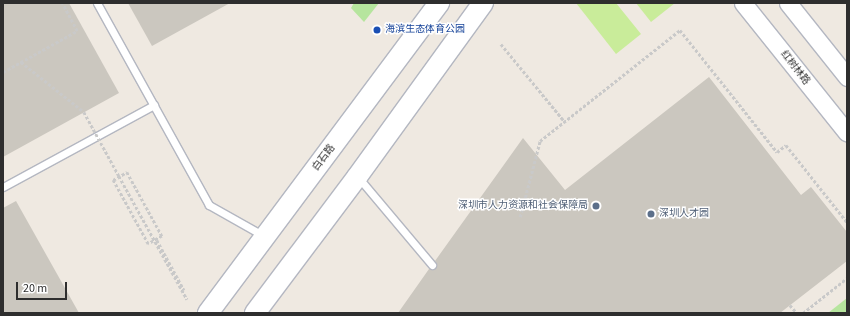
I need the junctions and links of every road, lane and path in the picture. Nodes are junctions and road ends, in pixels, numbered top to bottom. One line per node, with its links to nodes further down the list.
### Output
1 (62, 3): 8 (path)
2 (97, 3): 11 (lane)
3 (439, 3): 19 (main road, 白石路)
4 (483, 3): 15 (main road)
5 (743, 3): 13 (street, 红树林路)
6 (788, 3): 10 (street)
7 (501, 44): 12 (path)
8 (21, 62): 9 (path); 14 (path, bridge)
9 (3, 72)
10 (847, 77)
11 (154, 105): 16 (lane); 19 (lane)
12 (565, 122): 17 (path); 18 (path)
13 (847, 133)
14 (119, 176): 20 (path, bridge); 20 (path, bridge); 24 (path)
15 (358, 177): 21 (lane); 27 (main road)
16 (3, 188)
17 (520, 216)
18 (847, 222)
19 (266, 237): 26 (main road, 白石路)
20 (157, 240): 23 (path)
21 (432, 264)
22 (847, 278): 29 (path)
23 (184, 290)
24 (187, 299)
25 (790, 305): 28 (path)
26 (208, 313)
27 (255, 313)
28 (797, 313)
29 (803, 313)

